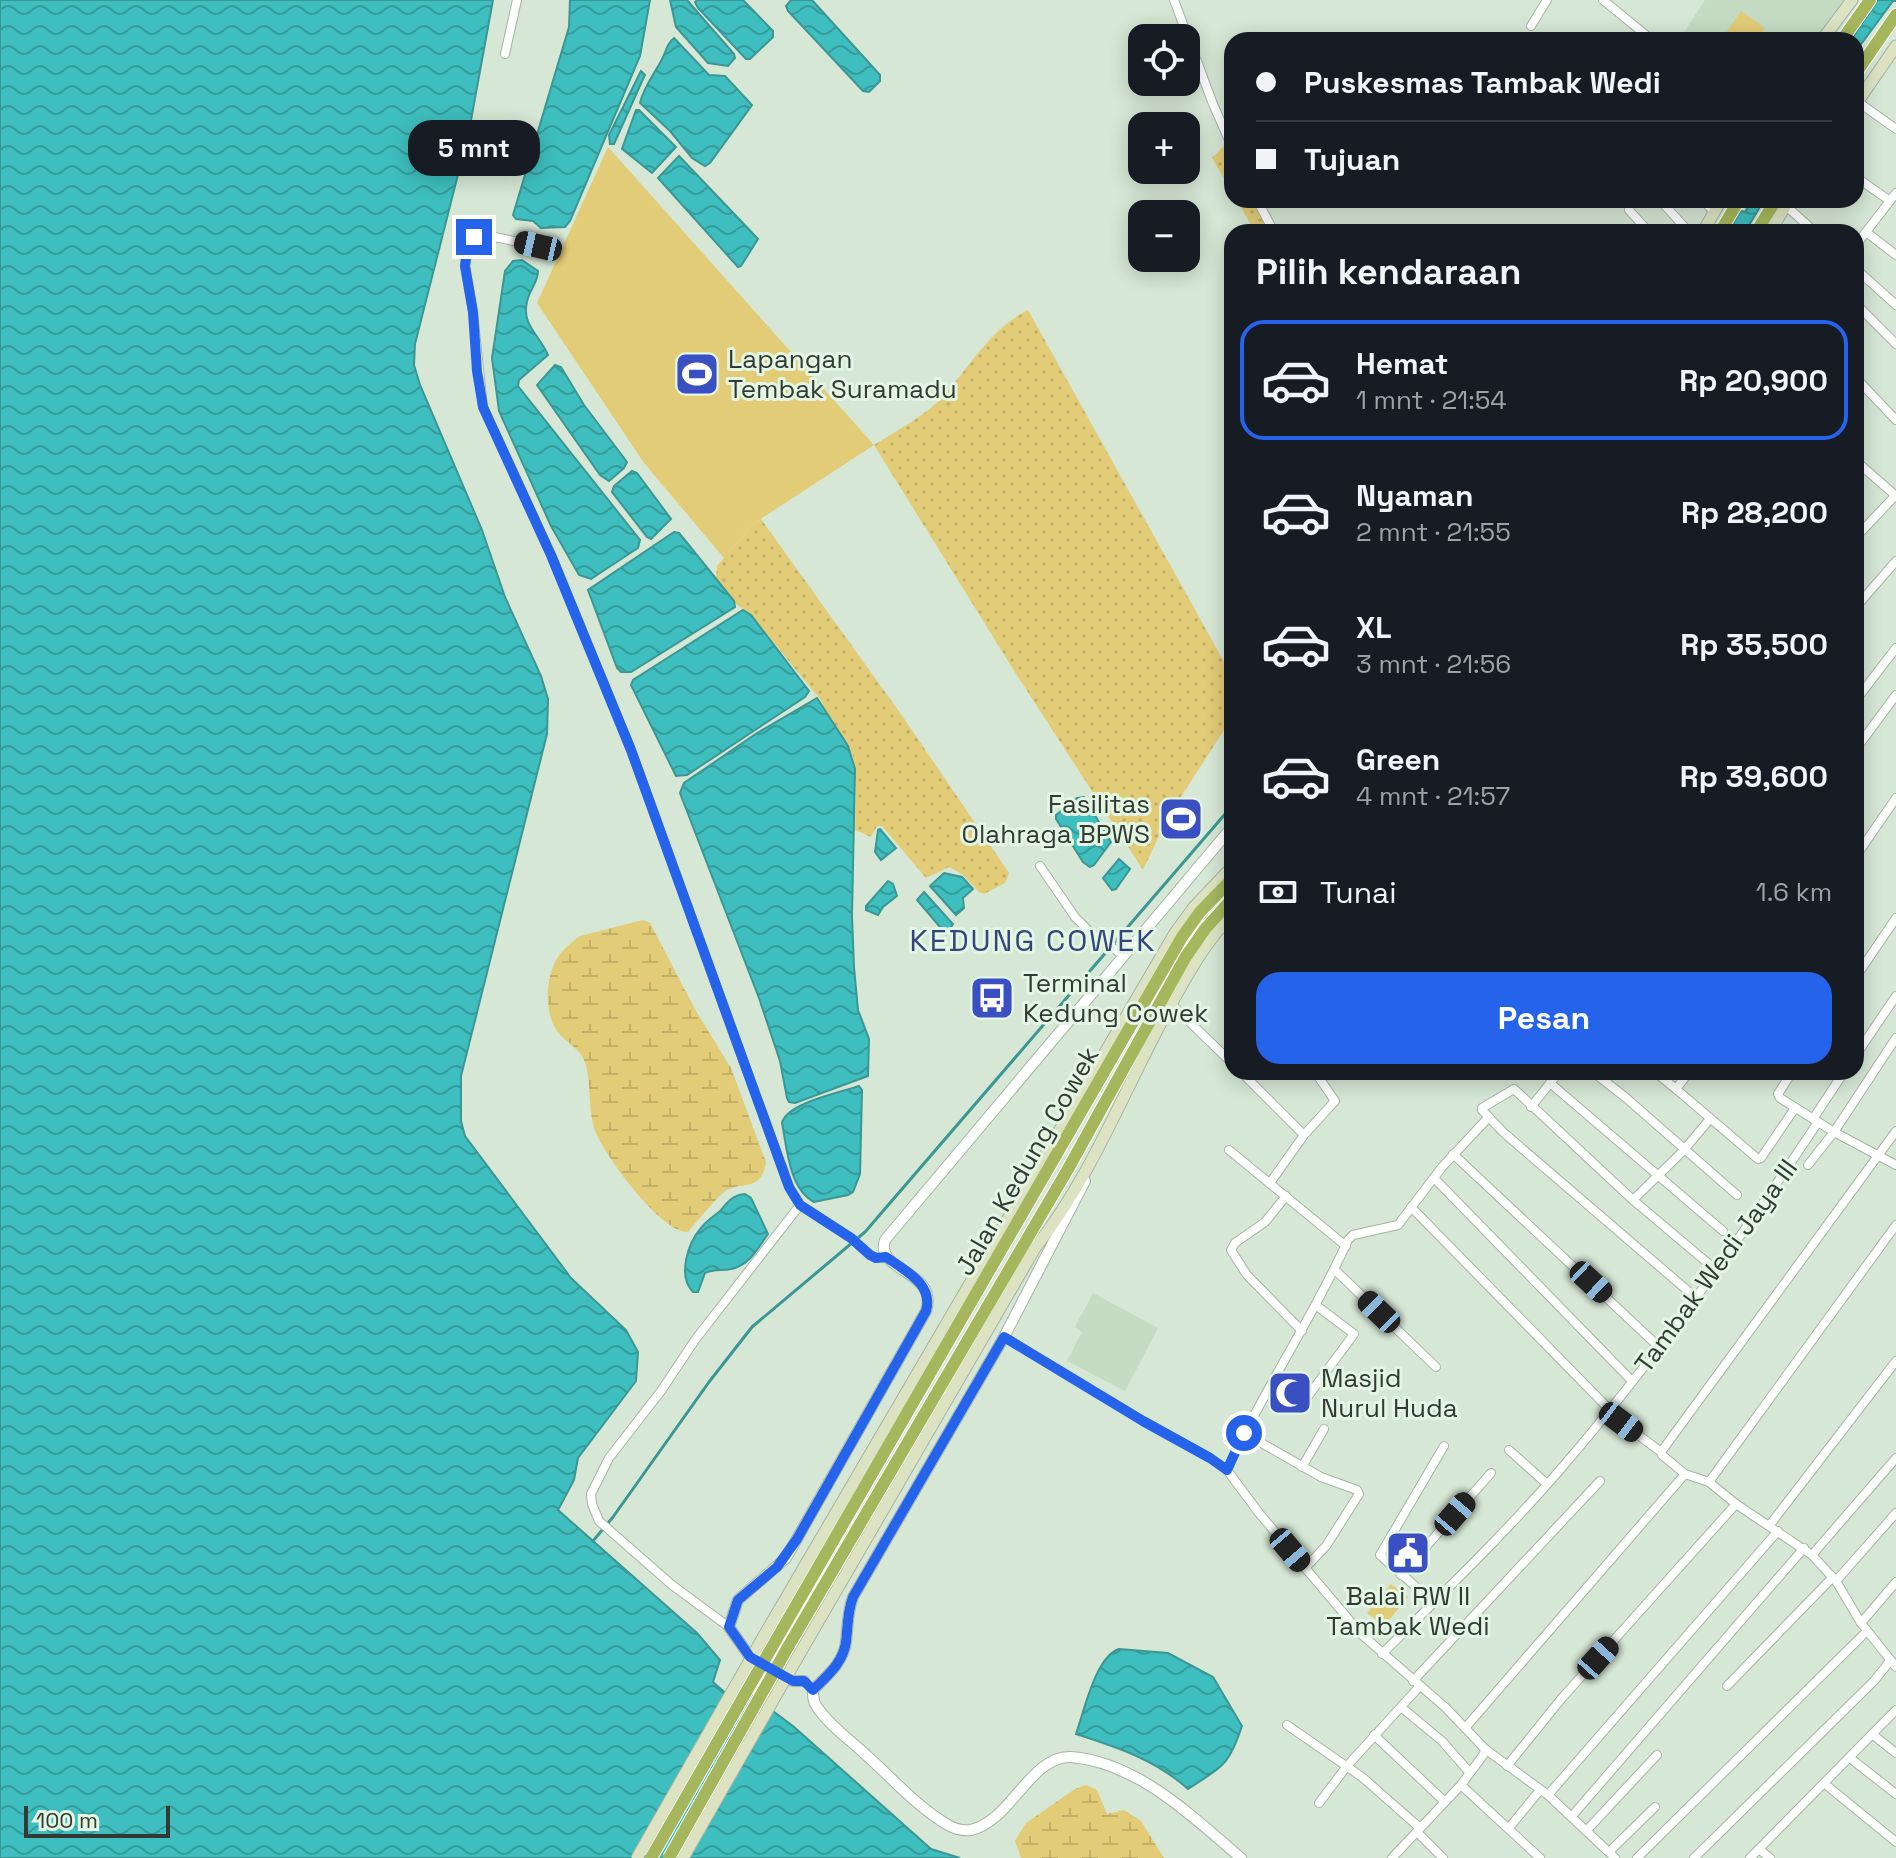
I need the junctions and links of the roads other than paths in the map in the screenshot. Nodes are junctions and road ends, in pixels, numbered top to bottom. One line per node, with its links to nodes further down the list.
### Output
1 (517, 0): 13 (street)
2 (1174, 0): 17 (street)
3 (1547, 0): 8 (street)
4 (1603, 0): 9 (street)
5 (1852, 0): 10 (main road)
6 (1870, 0): 11 (highway)
7 (1896, 15): 14 (highway)
8 (1531, 26)
9 (1642, 32)
10 (1828, 32)
11 (1848, 32)
12 (1895, 48): 15 (main road)
13 (505, 54)
14 (1864, 61)
15 (1864, 93)
16 (1864, 108): 18 (street)
17 (1224, 129)
18 (1896, 129)
19 (1864, 181): 20 (street)
20 (1893, 197): 33 (street)
21 (1667, 208): 29 (street)
22 (1710, 208): 27 (street)
23 (1716, 208): 27 (main road)
24 (1778, 208): 31 (highway)
25 (1789, 208): 32 (street)
26 (1629, 210): 28 (street)
27 (1714, 212): 30 (main road)
28 (1642, 224)
29 (1682, 224)
30 (1707, 224)
31 (1763, 224)
32 (1806, 224)
33 (1866, 232): 34 (street); 36 (street)
34 (1864, 235)
35 (538, 246): 99 (street)
36 (1896, 255)
37 (1864, 276): 38 (street)
38 (1896, 305)
39 (1864, 312): 40 (street)
40 (1896, 344)
41 (1864, 386): 42 (street)
42 (1896, 420)
43 (1864, 468): 44 (street)
44 (1896, 496): 45 (street)
45 (1864, 529)
46 (1896, 561): 47 (street)
47 (1864, 598)
48 (1896, 648): 49 (street)
49 (1864, 690)
50 (1896, 695): 51 (street)
51 (1864, 738)
52 (1895, 803): 54 (street)
53 (1224, 836): 61 (street)
54 (1864, 845)
55 (1040, 866): 61 (street)
56 (1224, 875): 144 (main road)
57 (1224, 887): 144 (highway, Jalan Kedung Cowek)
58 (1224, 908): 145 (highway, Jalan Kedung Cowek)
59 (1896, 918): 62 (street)
60 (1224, 924): 64 (main road)
61 (1120, 953): 104 (street)
62 (1864, 965)
63 (1896, 996): 66 (street)
64 (1171, 1004): 67 (street); 89 (main road)
65 (1896, 1038): 84 (street)
66 (1864, 1043)
67 (1224, 1053)
68 (1249, 1080): 85 (street)
69 (1321, 1080): 85 (street)
70 (1552, 1080): 76 (street)
71 (1603, 1080): 87 (street)
72 (1665, 1080): 77 (street)
73 (1683, 1080): 77 (street)
74 (1787, 1080): 79 (street)
75 (1839, 1080): 82 (street, Tambak Wedi Jaya III)
76 (1550, 1083): 78 (street); 93 (street)
77 (1676, 1089): 81 (street)
78 (1531, 1107): 80 (street); 98 (street)
79 (1795, 1108): 81 (street); 82 (street)
80 (1488, 1118): 88 (street); 107 (street)
81 (1710, 1119): 87 (street)
82 (1815, 1120): 84 (street); 106 (street, Tambak Wedi Jaya III)
83 (1896, 1131): 90 (street)
84 (1834, 1132): 90 (street); 91 (street)
85 (1304, 1135): 95 (street)
86 (1229, 1150): 95 (street)
87 (1683, 1151): 93 (street); 96 (street)
88 (1453, 1154): 94 (street); 111 (street)
89 (1094, 1156): 110 (street); 145 (main road)
90 (1878, 1157): 92 (street); 122 (street)
91 (1808, 1165)
92 (1896, 1165)
93 (1657, 1174): 98 (street); 102 (street)
94 (1434, 1178): 100 (street); 114 (street)
95 (1270, 1183): 97 (street)
96 (1737, 1195)
97 (1286, 1196): 103 (street); 109 (street)
98 (1633, 1200): 106 (street)
99 (800, 1205): 104 (street); 142 (street)
100 (1411, 1207): 103 (street); 116 (street)
101 (1896, 1225): 129 (street)
102 (1723, 1231)
103 (1346, 1246): 105 (street)
104 (886, 1257): 142 (street)
105 (1335, 1270): 108 (street); 113 (street)
106 (1716, 1270): 107 (street, Tambak Wedi Jaya III)
107 (1695, 1297): 111 (street, Tambak Wedi Jaya III)
108 (1317, 1306): 109 (street); 115 (street)
109 (1302, 1331): 119 (street)
110 (1004, 1337): 125 (street); 151 (street)
111 (1659, 1347): 114 (street, Tambak Wedi Jaya III)
112 (1896, 1361): 133 (street)
113 (1436, 1367)
114 (1632, 1381): 116 (street, Tambak Wedi Jaya III)
115 (1300, 1407)
116 (1609, 1409): 130 (street, Tambak Wedi Jaya III)
117 (1621, 1422): 122 (street)
118 (1324, 1429): 124 (street)
119 (1244, 1433): 124 (street); 125 (street)
120 (1444, 1446): 138 (street)
121 (1509, 1450): 130 (street)
122 (1661, 1452): 127 (street)
123 (1896, 1458): 136 (street)
124 (1302, 1467): 137 (street)
125 (1227, 1470): 137 (street)
126 (1491, 1473): 138 (street)
127 (1685, 1474): 129 (street); 155 (street)
128 (1600, 1481): 149 (street)
129 (1709, 1482): 131 (street)
130 (1547, 1484): 141 (street, Tambak Wedi Jaya III)
131 (1736, 1504): 133 (street); 163 (street)
132 (1896, 1513): 139 (street)
133 (1769, 1526): 134 (street)
134 (1778, 1531): 135 (street); 167 (street)
135 (1804, 1548): 136 (street); 172 (street)
136 (1812, 1555): 139 (street)
137 (1305, 1568): 147 (street)
138 (1401, 1575): 141 (street)
139 (1834, 1580): 143 (street); 150 (street)
140 (1896, 1582): 143 (street)
141 (1433, 1602): 147 (street, Tambak Wedi Jaya III)
142 (729, 1627): 151 (street)
143 (1864, 1627): 148 (street); 187 (street)
144 (771, 1637): 179 (main road, bridge); 180 (highway, Jalan Kedung Cowek, bridge)
145 (794, 1650): 181 (highway, Jalan Kedung Cowek, bridge); 182 (main road, bridge)
146 (1896, 1651): 148 (street)
147 (1382, 1654): 149 (street)
148 (1892, 1662): 188 (street)
149 (1416, 1684): 152 (street); 155 (street)
150 (1727, 1686)
151 (813, 1690): 183 (street)
152 (1401, 1707): 157 (street); 164 (street)
153 (1896, 1710): 156 (street)
154 (1287, 1725): 162 (street)
155 (1466, 1727): 158 (street)
156 (1872, 1734): 159 (street); 161 (street)
157 (1374, 1735): 162 (street); 169 (street)
158 (1485, 1749): 163 (street); 164 (street)
159 (1896, 1753)
160 (1657, 1755): 175 (street)
161 (1850, 1758): 165 (street); 168 (street)
162 (1347, 1766): 170 (street); 174 (street)
163 (1507, 1766): 167 (street)
164 (1470, 1773): 166 (street)
165 (1825, 1784): 176 (street); 177 (street)
166 (1461, 1785): 169 (street); 173 (street)
167 (1544, 1792): 172 (street); 173 (street)
168 (1896, 1794)
169 (1444, 1801): 174 (street)
170 (1319, 1803)
171 (1655, 1807): 178 (street)
172 (1572, 1816): 175 (street)
173 (1509, 1828): 186 (street)
174 (1418, 1830): 184 (street); 185 (street)
175 (1587, 1830): 178 (street)
176 (1896, 1842)
177 (1759, 1849): 189 (street); 190 (street)
178 (1612, 1855)
179 (637, 1858)
180 (651, 1858)
181 (669, 1858)
182 (683, 1858)
183 (1241, 1858)
184 (1392, 1858)
185 (1443, 1858)
186 (1540, 1858)
187 (1637, 1858)
188 (1694, 1858)
189 (1750, 1858)
190 (1770, 1858)

